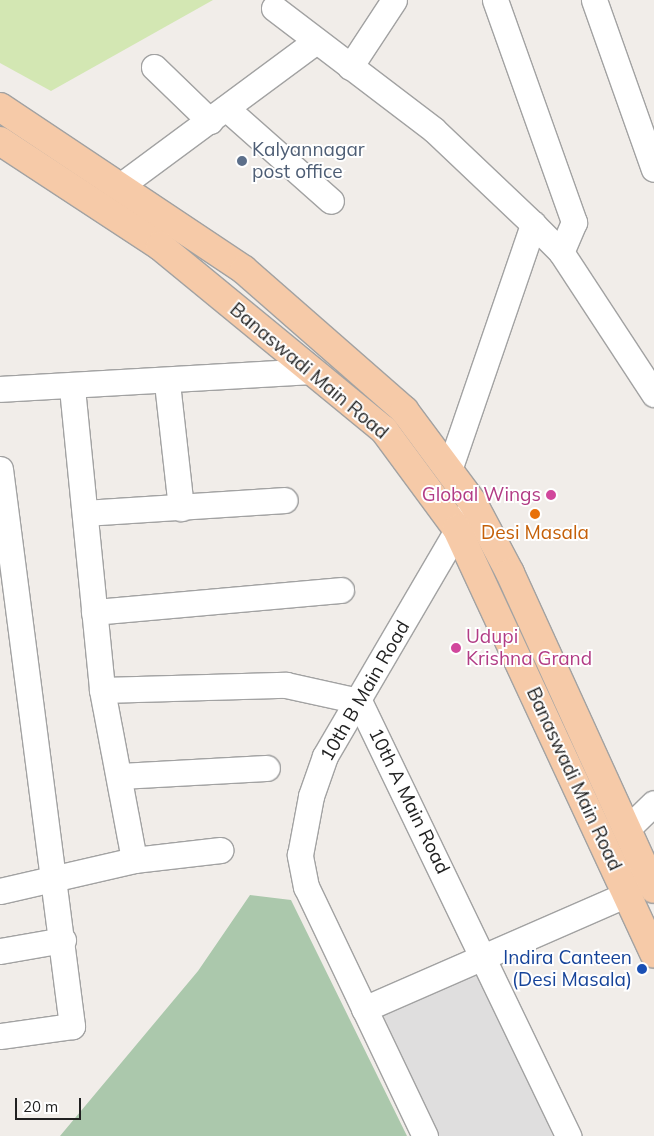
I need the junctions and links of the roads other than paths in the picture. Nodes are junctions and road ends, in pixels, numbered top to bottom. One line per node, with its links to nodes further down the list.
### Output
1 (394, 0): 6 (street)
2 (495, 0): 15 (street)
3 (594, 0): 11 (street)
4 (274, 8): 5 (street)
5 (316, 41): 6 (street); 9 (street)
6 (350, 66): 14 (street)
7 (154, 67): 9 (street)
8 (0, 107): 12 (main road, Banaswadi Main Road)
9 (218, 115): 12 (street); 13 (street)
10 (0, 141): 16 (main road, Banaswadi Main Road)
11 (654, 169)
12 (120, 186): 21 (main road, Banaswadi Main Road)
13 (331, 201)
14 (533, 224): 15 (street); 21 (street)
15 (560, 252): 20 (street)
16 (308, 371): 17 (street); 27 (main road, Banaswadi Main Road)
17 (167, 383): 18 (street); 25 (street)
18 (72, 388): 19 (street); 26 (street)
19 (0, 389)
20 (654, 394)
21 (450, 467): 24 (main road, Banaswadi Main Road)
22 (0, 469): 38 (street)
23 (285, 500): 25 (street)
24 (473, 503): 27 (street, 10th B Main Road); 35 (main road, Banaswadi Main Road)
25 (181, 508): 26 (street)
26 (85, 513): 29 (street)
27 (457, 529): 31 (street, 10th B Main Road); 41 (main road, Banaswadi Main Road)
28 (341, 590): 29 (street)
29 (94, 612): 30 (street)
30 (102, 690): 31 (street); 33 (street)
31 (359, 702): 45 (street, 10th A Main Road); 46 (street, 10th B Main Road)
32 (267, 768): 33 (street)
33 (119, 776): 37 (street)
34 (654, 804): 35 (street)
35 (627, 829): 39 (main road, Banaswadi Main Road)
36 (220, 850): 37 (street)
37 (134, 860): 38 (street)
38 (53, 879): 40 (street); 42 (street)
39 (654, 889)
40 (0, 891)
41 (627, 894): 44 (main road, Banaswadi Main Road); 45 (street)
42 (63, 940): 43 (street); 47 (street)
43 (0, 951)
44 (654, 952)
45 (485, 956): 46 (street); 49 (street, 10th A Main Road)
46 (364, 1009): 48 (street, 10th B Main Road)
47 (0, 1036)
48 (425, 1136)
49 (568, 1136)

